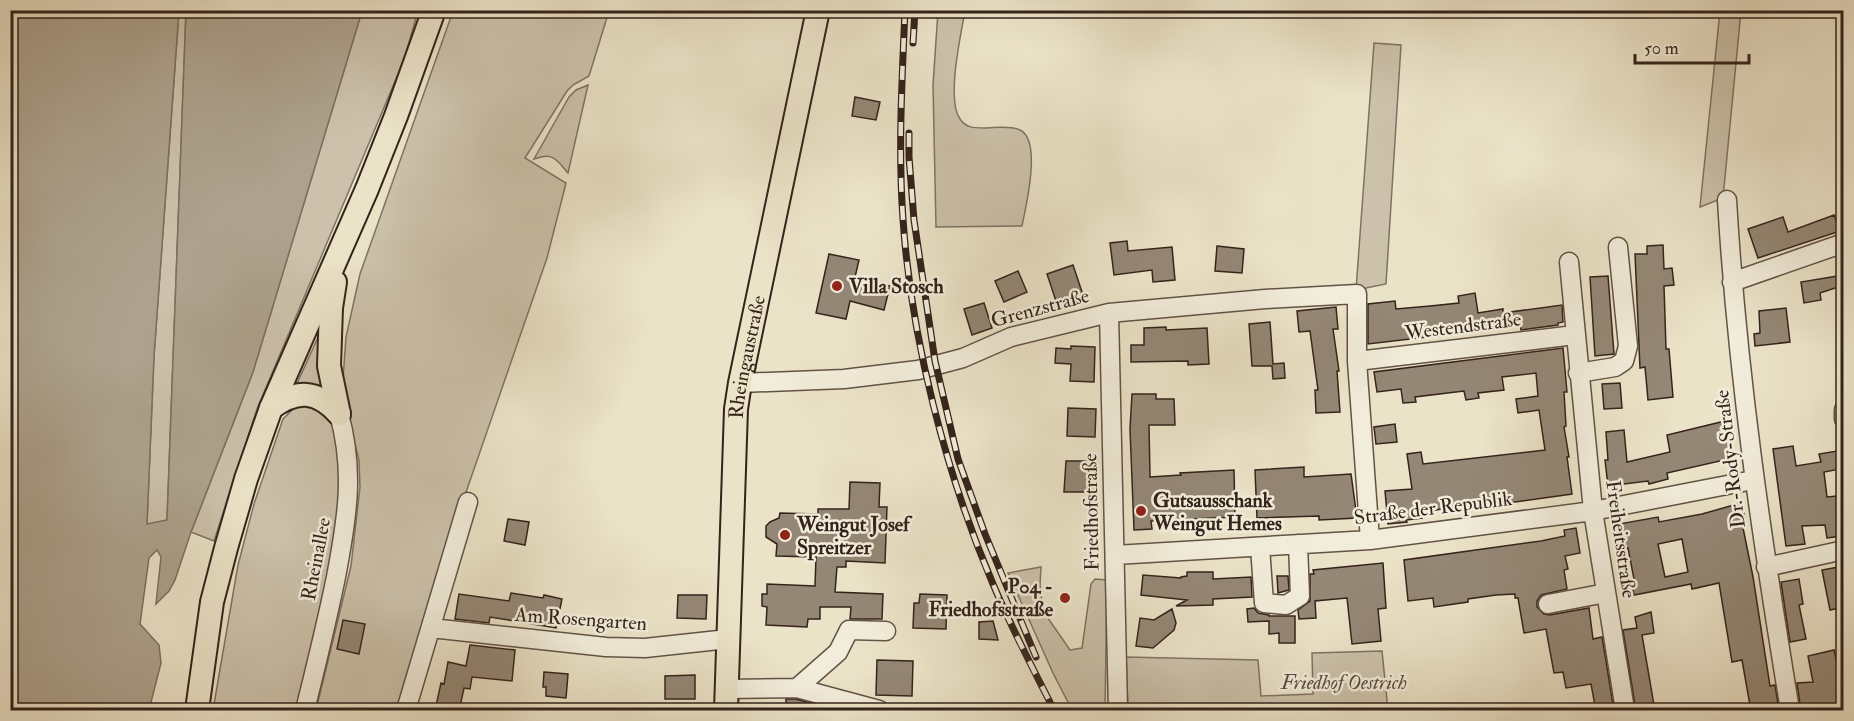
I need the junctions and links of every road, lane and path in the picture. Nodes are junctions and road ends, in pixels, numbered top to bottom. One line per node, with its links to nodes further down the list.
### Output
1 (434, 10): 6 (main road)
2 (818, 10): 13 (main road, Rheingaustraße)
3 (1728, 200): 8 (street, Dr.-Rody-Straße)
4 (1844, 243): 8 (street)
5 (1618, 247): 12 (street)
6 (338, 257): 14 (main road); 16 (main road)
7 (1569, 262): 10 (street, Freiheitsstraße)
8 (1732, 282): 18 (street, Dr.-Rody-Straße)
9 (1109, 313): 11 (street, Grenzstraße); 13 (street, Grenzstraße); 25 (street, Friedhofstraße)
10 (1575, 335): 11 (street, Westendstraße); 12 (street, Freiheitsstraße)
11 (1357, 361): 21 (street)
12 (1578, 373): 20 (street, Freiheitsstraße)
13 (740, 383): 31 (main road, Rheingaustraße)
14 (271, 408): 16 (main road); 34 (main road)
15 (1844, 410): 17 (street)
16 (339, 414): 35 (street, Rheinallee)
17 (1844, 419)
18 (1753, 480): 20 (street, Straße der Republik); 26 (street, Dr.-Rody-Straße)
19 (468, 502): 29 (street)
20 (1593, 511): 21 (street, Straße der Republik); 27 (street, Freiheitsstraße)
21 (1370, 540): 22 (street, Straße der Republik)
22 (1298, 544): 23 (street, Straße der Republik); 23 (street)
23 (1260, 547): 25 (street, Straße der Republik)
24 (1844, 550): 26 (street)
25 (1114, 555): 38 (street, Friedhofstraße)
26 (1766, 567): 40 (street, Dr.-Rody-Straße)
27 (1606, 593): 28 (street); 39 (street, Freiheitsstraße)
28 (1548, 604)
29 (431, 628): 31 (street, Am Rosengarten); 36 (street)
30 (886, 631): 32 (street)
31 (728, 639): 33 (main road, Rheingaustraße)
32 (797, 688): 33 (street); 37 (street)
33 (726, 700)
34 (197, 711)
35 (305, 711)
36 (406, 711)
37 (879, 711)
38 (1118, 711)
39 (1625, 711)
40 (1790, 711)

